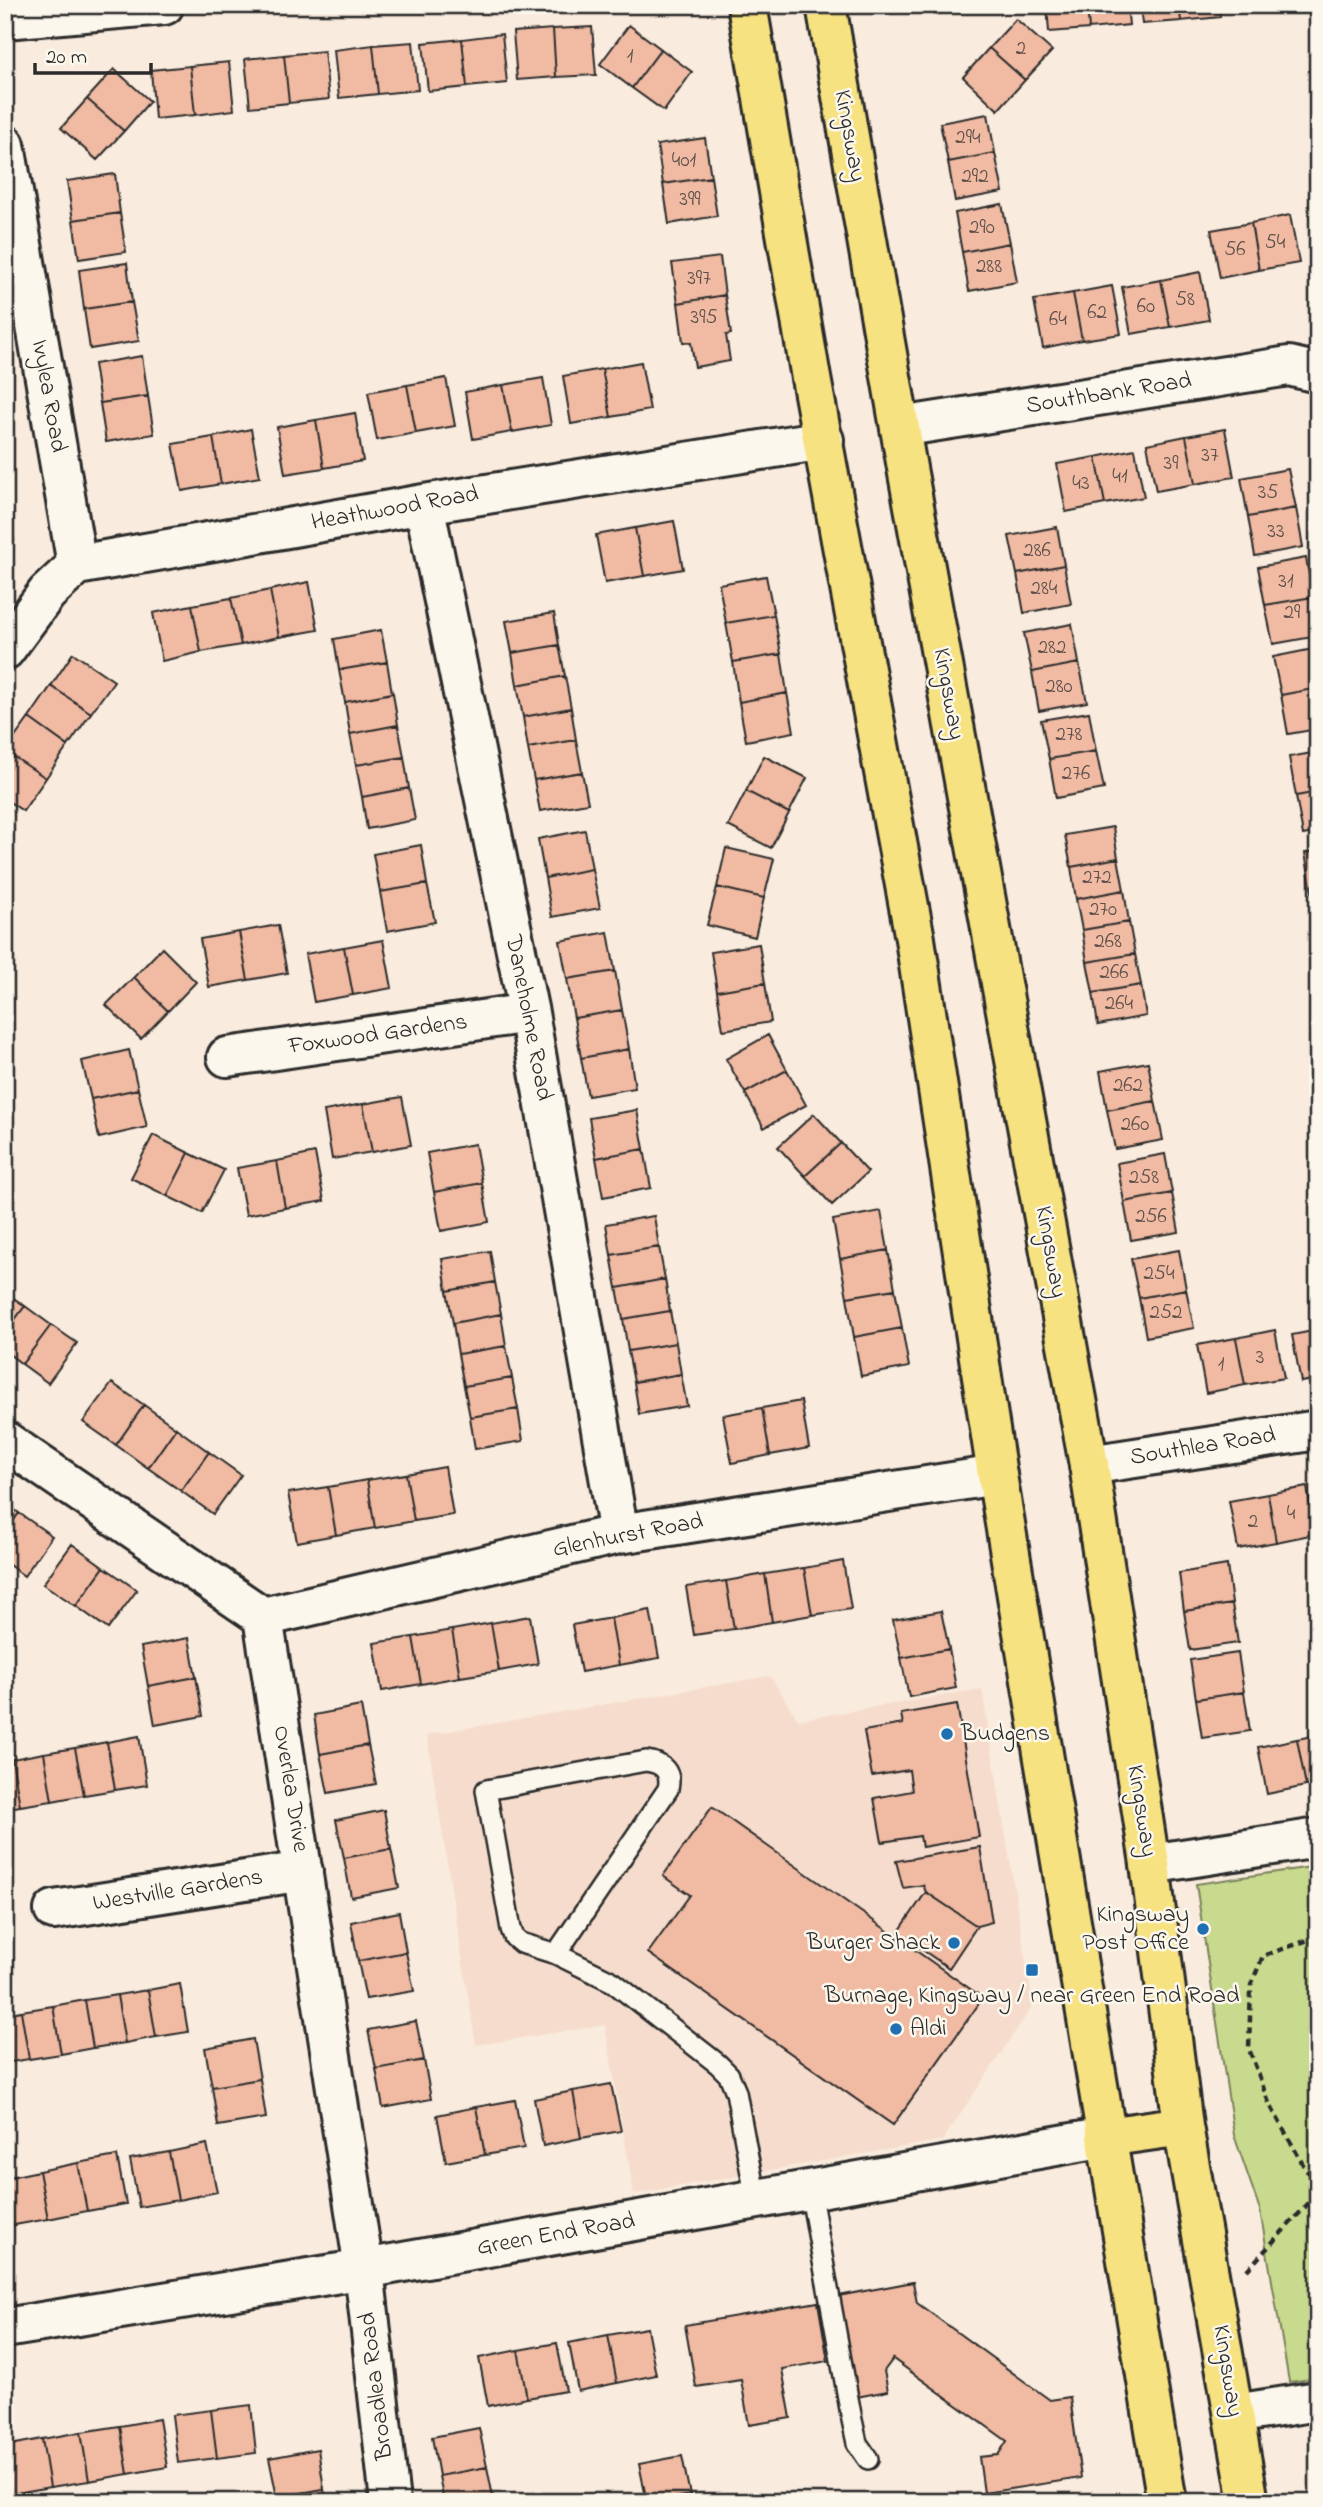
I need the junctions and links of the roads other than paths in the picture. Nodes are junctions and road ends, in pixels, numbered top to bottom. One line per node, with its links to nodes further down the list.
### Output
1 (164, 5): 4 (street)
2 (747, 5): 8 (highway)
3 (826, 5): 7 (highway, Kingsway)
4 (5, 19)
5 (5, 145): 10 (street, Ivylea Road)
6 (1318, 373): 7 (street, Southbank Road)
7 (900, 427): 16 (highway, Kingsway)
8 (824, 440): 9 (street, Heathwood Road); 17 (highway)
9 (424, 504): 10 (street, Heathwood Road); 12 (street, Daneholme Road)
10 (77, 565): 11 (street)
11 (5, 650)
12 (529, 1013): 13 (street, Foxwood Gardens); 18 (street, Daneholme Road)
13 (227, 1057)
14 (1318, 1430): 16 (street, Southlea Road)
15 (5, 1441): 19 (street)
16 (1089, 1465): 21 (highway, Kingsway)
17 (998, 1475): 18 (street, Glenhurst Road); 26 (highway)
18 (619, 1534): 19 (street, Glenhurst Road)
19 (263, 1617): 22 (street, Overlea Drive)
20 (1318, 1838): 21 (street)
21 (1150, 1864): 25 (highway, Kingsway)
22 (303, 1871): 23 (street, Westville Gardens); 29 (street, Overlea Drive)
23 (54, 1910)
24 (556, 1954): 24 (lane); 28 (lane)
25 (1183, 2126): 26 (highway); 32 (highway, Kingsway)
26 (1106, 2137): 27 (street, Green End Road); 35 (highway)
27 (810, 2190): 28 (street, Green End Road); 33 (lane)
28 (756, 2200): 29 (street, Green End Road)
29 (364, 2269): 30 (street, Green End Road); 34 (street, Broadlea Road)
30 (5, 2328)
31 (1318, 2401): 32 (street)
32 (1234, 2414): 36 (highway, Kingsway)
33 (868, 2459)
34 (390, 2502)
35 (1167, 2502)
36 (1249, 2502)

